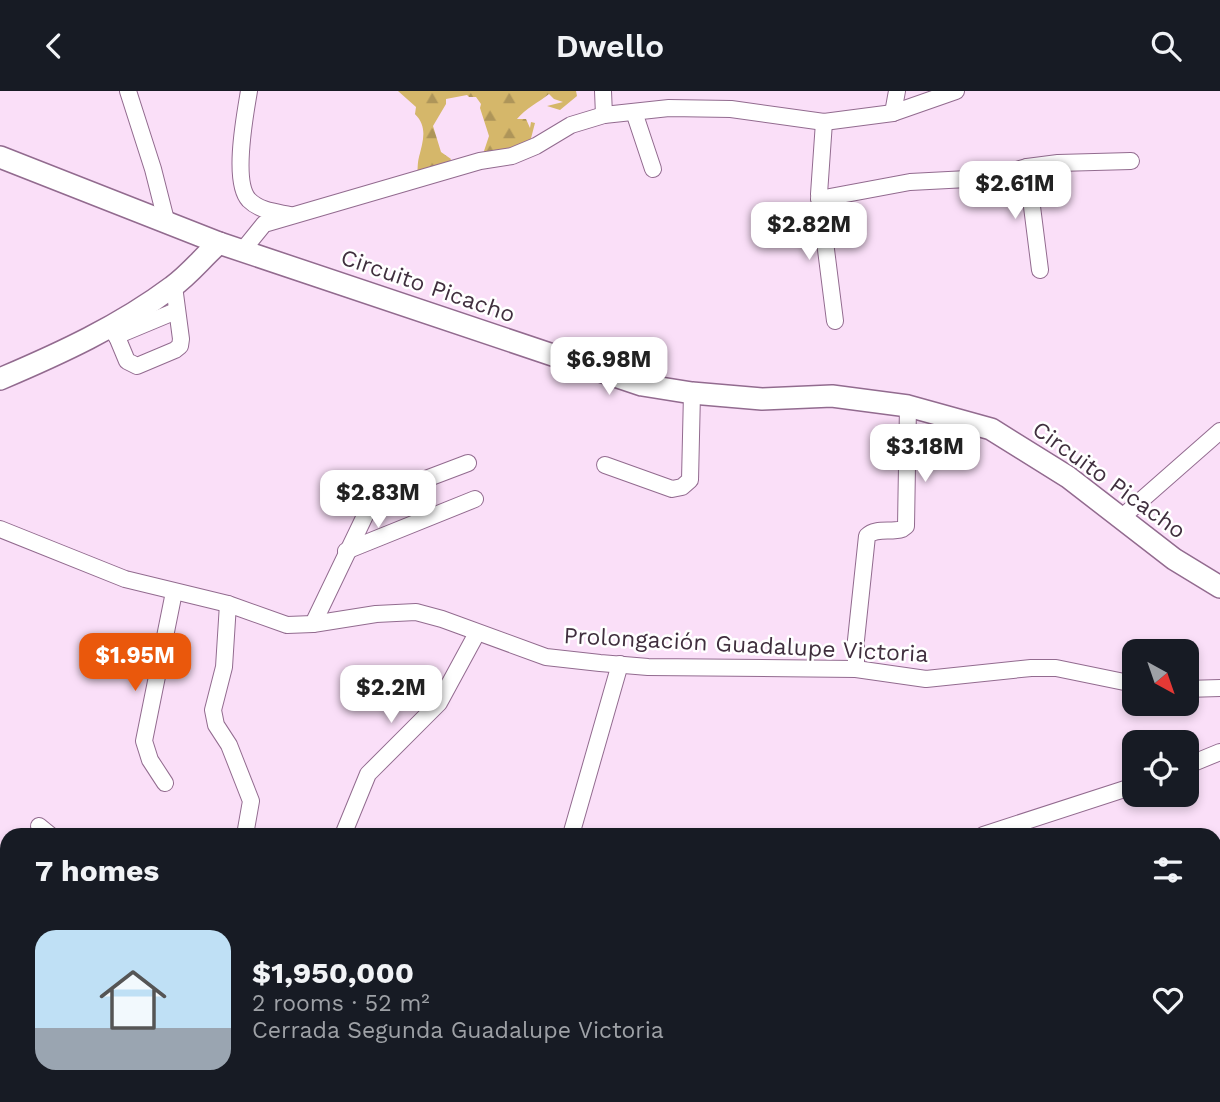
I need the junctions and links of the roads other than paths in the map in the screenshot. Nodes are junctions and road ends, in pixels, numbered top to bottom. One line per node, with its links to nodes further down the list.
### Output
1 (128, 91): 16 (street)
2 (249, 91): 15 (street)
3 (603, 91): 8 (street)
4 (897, 91): 7 (street)
5 (956, 91): 7 (street)
6 (634, 112): 8 (street); 9 (street); 13 (street)
7 (893, 114): 9 (street)
8 (604, 115): 15 (street)
9 (824, 123): 14 (street)
10 (0, 157): 16 (main road, Circuito Picacho)
11 (1131, 160): 12 (street)
12 (1027, 167): 14 (street); 19 (street)
13 (653, 169)
14 (819, 199): 22 (street)
15 (292, 216): 18 (street)
16 (167, 224): 17 (main road, Circuito Picacho)
17 (219, 243): 18 (main road, Circuito Picacho); 20 (main road)
18 (243, 250): 25 (main road, Circuito Picacho)
19 (1040, 270)
20 (174, 286): 21 (street); 23 (main road)
21 (176, 311): 23 (street); 23 (street)
22 (835, 321)
23 (114, 330): 24 (main road)
24 (0, 379)
25 (692, 393): 26 (main road, Circuito Picacho); 29 (street)
26 (908, 407): 31 (main road, Circuito Picacho); 40 (street)
27 (1220, 431): 31 (street)
28 (468, 463): 33 (street)
29 (606, 465)
30 (475, 499): 33 (street)
31 (1121, 518): 34 (main road, Circuito Picacho)
32 (0, 529): 35 (street, Prolongación Guadalupe Victoria)
33 (346, 551): 37 (street)
34 (1220, 587)
35 (174, 592): 36 (street, Prolongación Guadalupe Victoria); 46 (street)
36 (228, 604): 37 (street, Prolongación Guadalupe Victoria); 48 (street)
37 (313, 624): 38 (street, Prolongación Guadalupe Victoria)
38 (477, 633): 39 (street, Prolongación Guadalupe Victoria); 49 (street)
39 (620, 664): 40 (street, Prolongación Guadalupe Victoria); 50 (street)
40 (856, 669): 41 (street, Prolongación Guadalupe Victoria)
41 (1122, 682)
42 (1220, 688): 43 (street)
43 (1199, 689)
44 (1220, 752): 45 (street)
45 (1199, 761)
46 (165, 783)
47 (1122, 790): 51 (street)
48 (247, 828)
49 (346, 828)
50 (573, 828)
51 (1005, 828)

